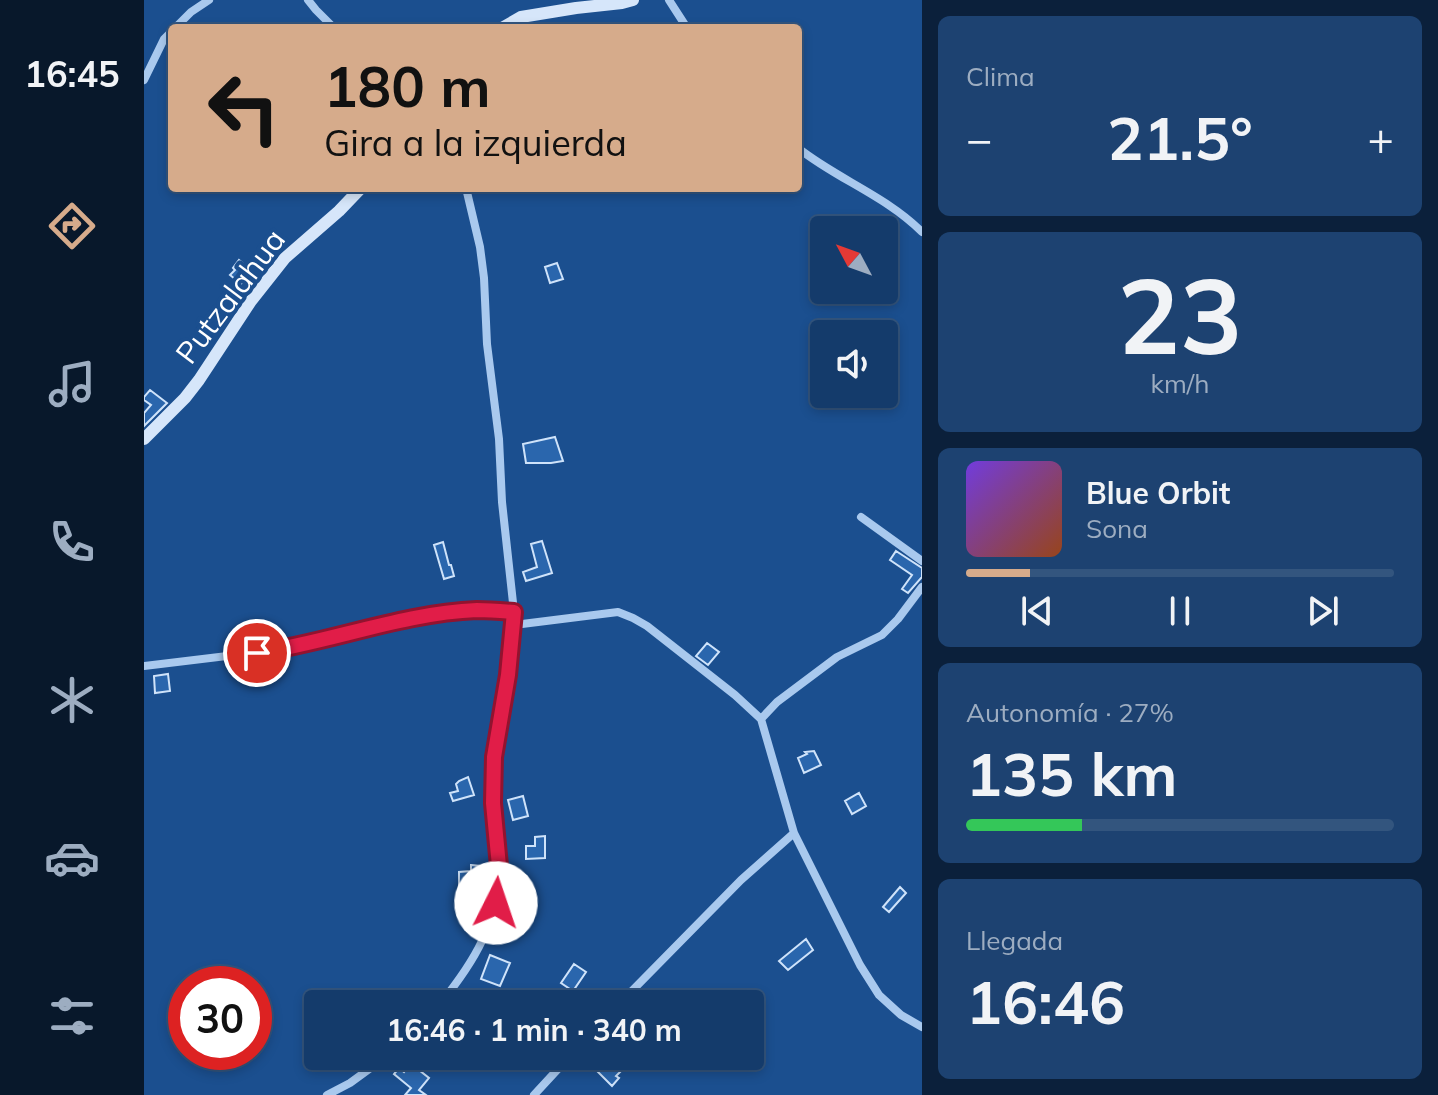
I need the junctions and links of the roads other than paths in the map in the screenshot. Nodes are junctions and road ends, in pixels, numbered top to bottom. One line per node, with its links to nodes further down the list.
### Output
1 (209, 0): 5 (street)
2 (308, 0): 6 (street)
3 (633, 0): 7 (street)
4 (669, 0): 8 (street)
5 (180, 24)
6 (330, 24)
7 (509, 24)
8 (684, 24)
9 (168, 35): 10 (street)
10 (144, 80)
11 (802, 151): 14 (street)
12 (357, 192): 15 (street, Putzalahua)
13 (467, 192): 19 (street)
14 (922, 232)
15 (144, 439)
16 (861, 517): 17 (street)
17 (922, 561)
18 (922, 587): 22 (street)
19 (514, 612): 20 (street); 21 (street)
20 (514, 625): 22 (street); 24 (street)
21 (144, 666)
22 (761, 719): 23 (street)
23 (794, 833): 25 (street); 26 (street)
24 (451, 990)
25 (633, 990)
26 (922, 1027)
27 (368, 1070): 29 (street)
28 (557, 1070): 30 (street)
29 (327, 1095)
30 (534, 1095)

